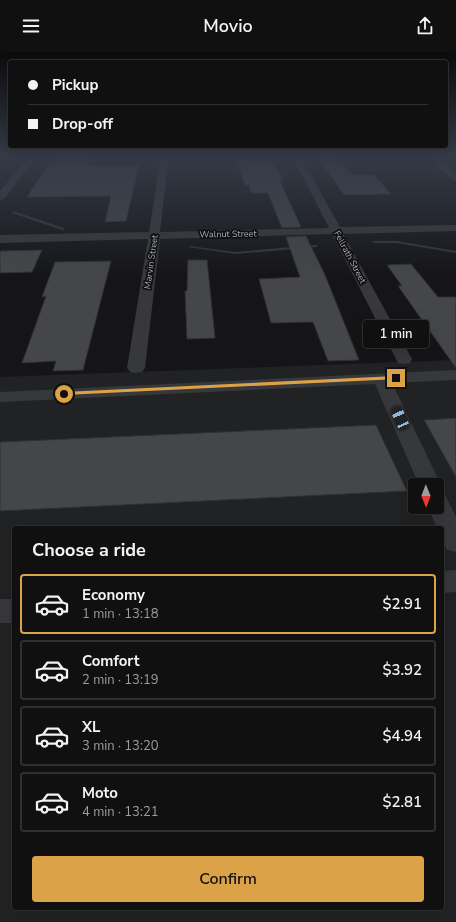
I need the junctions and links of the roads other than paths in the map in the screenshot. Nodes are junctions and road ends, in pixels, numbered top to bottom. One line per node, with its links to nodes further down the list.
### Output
1 (159, 197): 5 (street, Marvin Street)
2 (318, 197): 4 (street, Fellrath Street)
3 (456, 228): 4 (street, Walnut Street)
4 (336, 231): 5 (street, Walnut Street); 7 (street, Fellrath Street)
5 (154, 236): 6 (street, Walnut Street); 8 (street, Marvin Street)
6 (0, 239)
7 (404, 359)
8 (136, 368)
9 (456, 375): 10 (street)
10 (381, 378): 11 (street); 12 (street)
11 (0, 397)
12 (427, 478)
13 (444, 514): 14 (street)
14 (454, 534)
15 (456, 581): 16 (street)
16 (444, 582)
17 (12, 610): 18 (street)
18 (0, 612)

